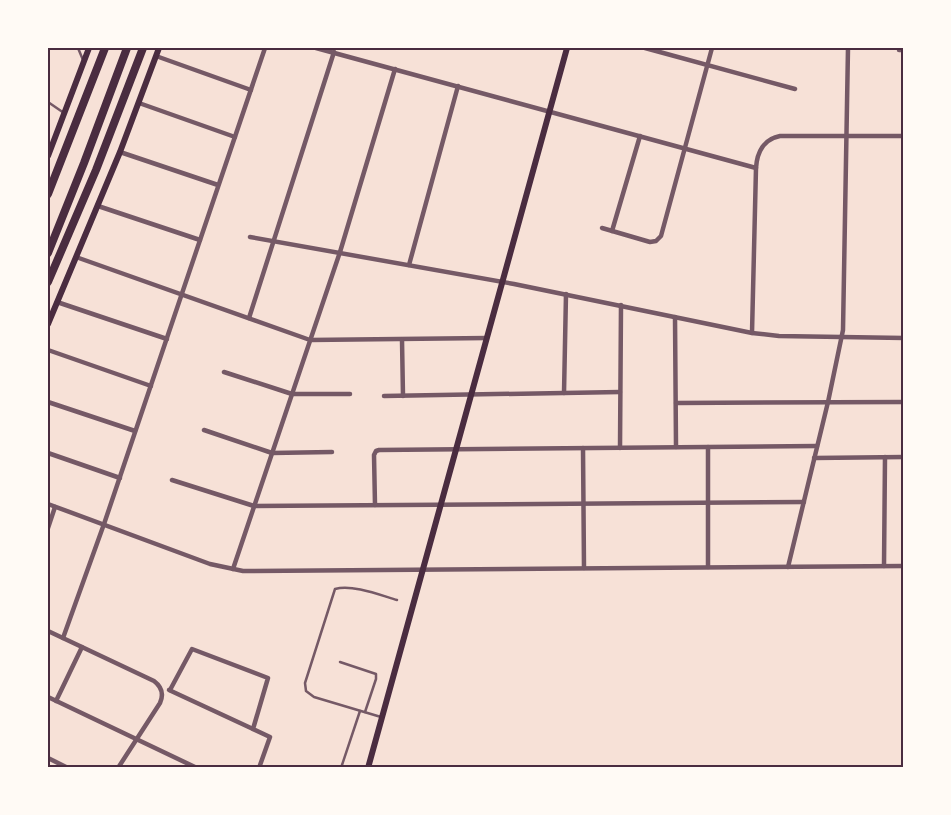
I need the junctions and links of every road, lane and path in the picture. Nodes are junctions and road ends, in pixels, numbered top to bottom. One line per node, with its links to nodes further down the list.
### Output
1 (78, 48): 15 (lane)
2 (89, 48): 15 (main road)
3 (105, 48): 34 (highway)
4 (127, 48): 42 (highway)
5 (143, 48): 45 (highway)
6 (159, 48): 14 (main road)
7 (265, 48): 20 (street)
8 (316, 48): 13 (street)
9 (567, 48): 23 (main road)
10 (645, 48): 16 (street)
11 (712, 48): 16 (street)
12 (848, 48): 26 (street)
13 (334, 52): 17 (street); 40 (street)
14 (156, 56): 20 (street); 22 (main road)
15 (84, 63): 24 (main road)
16 (707, 65): 19 (street); 29 (street)
17 (396, 69): 18 (street); 41 (street)
18 (458, 86): 23 (street); 44 (street)
19 (795, 89)
20 (251, 90): 28 (street)
21 (48, 102): 24 (lane)
22 (139, 103): 28 (street); 30 (main road)
23 (550, 111): 25 (street); 46 (main road)
24 (65, 113): 31 (main road)
25 (640, 136): 29 (street); 37 (street)
26 (846, 136): 27 (street); 32 (street); 56 (street)
27 (904, 136)
28 (235, 137): 33 (street)
29 (685, 148): 32 (street); 37 (street)
30 (120, 152): 33 (street); 35 (main road)
31 (48, 156)
32 (756, 168): 54 (street)
33 (218, 185): 39 (street)
34 (48, 194)
35 (98, 206): 39 (street); 43 (main road)
36 (602, 228): 37 (street)
37 (612, 231)
38 (250, 237): 40 (street)
39 (200, 240): 48 (street)
40 (273, 241): 41 (street); 52 (street)
41 (340, 252): 44 (street); 59 (street)
42 (48, 253)
43 (76, 257): 48 (street); 49 (main road)
44 (409, 265): 46 (street)
45 (48, 282)
46 (503, 282): 47 (street); 55 (main road)
47 (566, 294): 50 (street); 65 (street)
48 (182, 295): 52 (street); 58 (street)
49 (57, 302): 53 (main road); 58 (street)
50 (621, 305): 51 (street); 64 (street)
51 (675, 317): 54 (street); 74 (street)
52 (248, 318): 59 (street)
53 (48, 324)
54 (752, 333): 56 (street)
55 (487, 338): 60 (street); 68 (main road)
56 (842, 338): 57 (street); 72 (street)
57 (904, 338)
58 (167, 339): 63 (street)
59 (310, 340): 60 (street); 66 (street)
60 (402, 340): 70 (street)
61 (48, 350): 63 (street)
62 (224, 372): 66 (street)
63 (151, 386): 76 (street)
64 (620, 392): 65 (street); 81 (street)
65 (564, 393): 68 (street)
66 (292, 394): 67 (street); 85 (street)
67 (350, 394)
68 (472, 395): 70 (street); 82 (main road)
69 (384, 396): 70 (street)
70 (403, 396)
71 (48, 402): 76 (street)
72 (828, 402): 73 (street); 74 (street); 77 (street)
73 (904, 402)
74 (676, 403): 78 (street)
75 (204, 430): 85 (street)
76 (135, 431): 89 (street)
77 (818, 446): 79 (street); 88 (street)
78 (676, 447): 79 (street); 81 (street)
79 (708, 447): 91 (street)
80 (583, 448): 81 (street); 82 (street); 94 (street)
81 (620, 448)
82 (457, 449): 95 (main road); 97 (street)
83 (332, 452): 85 (street)
84 (48, 453): 89 (street)
85 (272, 453): 96 (street)
86 (884, 457): 87 (street); 88 (street); 101 (street)
87 (904, 457)
88 (814, 458): 92 (street)
89 (120, 478): 99 (street)
90 (172, 480): 96 (street)
91 (708, 502): 92 (street); 94 (street); 103 (street)
92 (804, 502): 104 (street)
93 (48, 504): 98 (street)
94 (584, 504): 95 (street); 105 (street)
95 (441, 505): 97 (street); 107 (main road)
96 (254, 506): 97 (street); 106 (street)
97 (375, 506)
98 (55, 507): 99 (street); 100 (street)
99 (104, 524): 106 (street); 110 (street)
100 (48, 528)
101 (884, 566): 102 (street); 104 (street)
102 (904, 566)
103 (708, 567): 104 (street); 105 (street)
104 (788, 567)
105 (584, 568): 107 (street)
106 (233, 569): 107 (street)
107 (424, 569): 119 (main road)
108 (397, 600): 117 (lane)
109 (48, 631): 110 (street)
110 (63, 638): 111 (street)
111 (82, 647): 114 (street); 116 (street)
112 (340, 662): 118 (lane)
113 (170, 690): 114 (street); 120 (street); 120 (street)
114 (162, 692): 121 (street)
115 (48, 697): 116 (street)
116 (56, 701): 121 (street)
117 (360, 711): 118 (lane); 127 (lane)
118 (365, 712): 119 (lane)
119 (383, 718): 128 (main road)
120 (253, 729): 126 (street)
121 (136, 739): 124 (street); 125 (street)
122 (48, 759): 123 (street)
123 (68, 768)
124 (118, 768)
125 (197, 768)
126 (259, 768)
127 (341, 768)
128 (368, 768)

